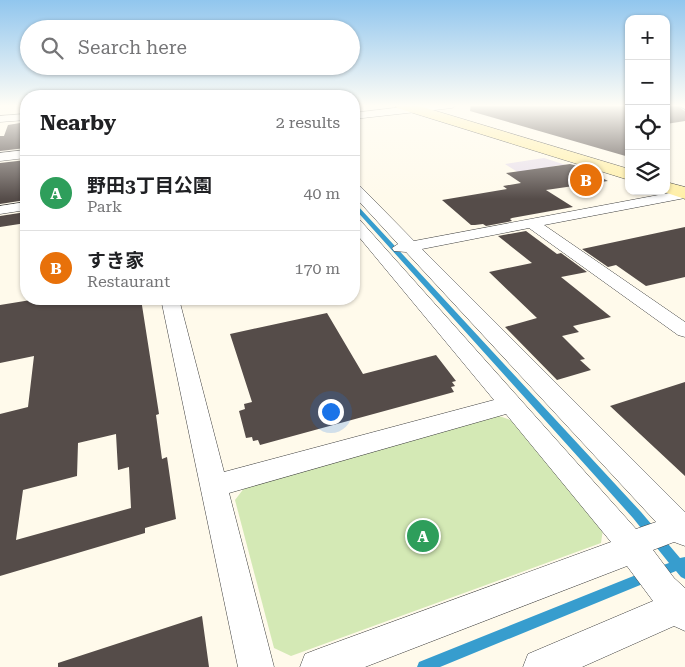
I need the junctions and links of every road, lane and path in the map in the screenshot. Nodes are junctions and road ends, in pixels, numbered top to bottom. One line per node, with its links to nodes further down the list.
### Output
1 (506, 136): 6 (main road)
2 (518, 136): 5 (main road)
3 (20, 155): 4 (street)
4 (0, 158)
5 (625, 167)
6 (625, 175)
7 (670, 180): 8 (main road)
8 (685, 185)
9 (670, 188): 10 (main road)
10 (685, 193): 14 (street)
11 (360, 197): 16 (street)
12 (20, 207): 13 (street)
13 (0, 210)
14 (531, 223): 16 (street); 18 (street)
15 (360, 226): 16 (street)
16 (395, 249): 19 (street); 21 (street)
17 (171, 305): 20 (street)
18 (685, 331)
19 (512, 404): 20 (street); 21 (street)
20 (213, 486): 23 (street)
21 (662, 538): 22 (street); 24 (street)
22 (678, 604): 25 (street)
23 (256, 667)
24 (318, 667)
25 (541, 667)

